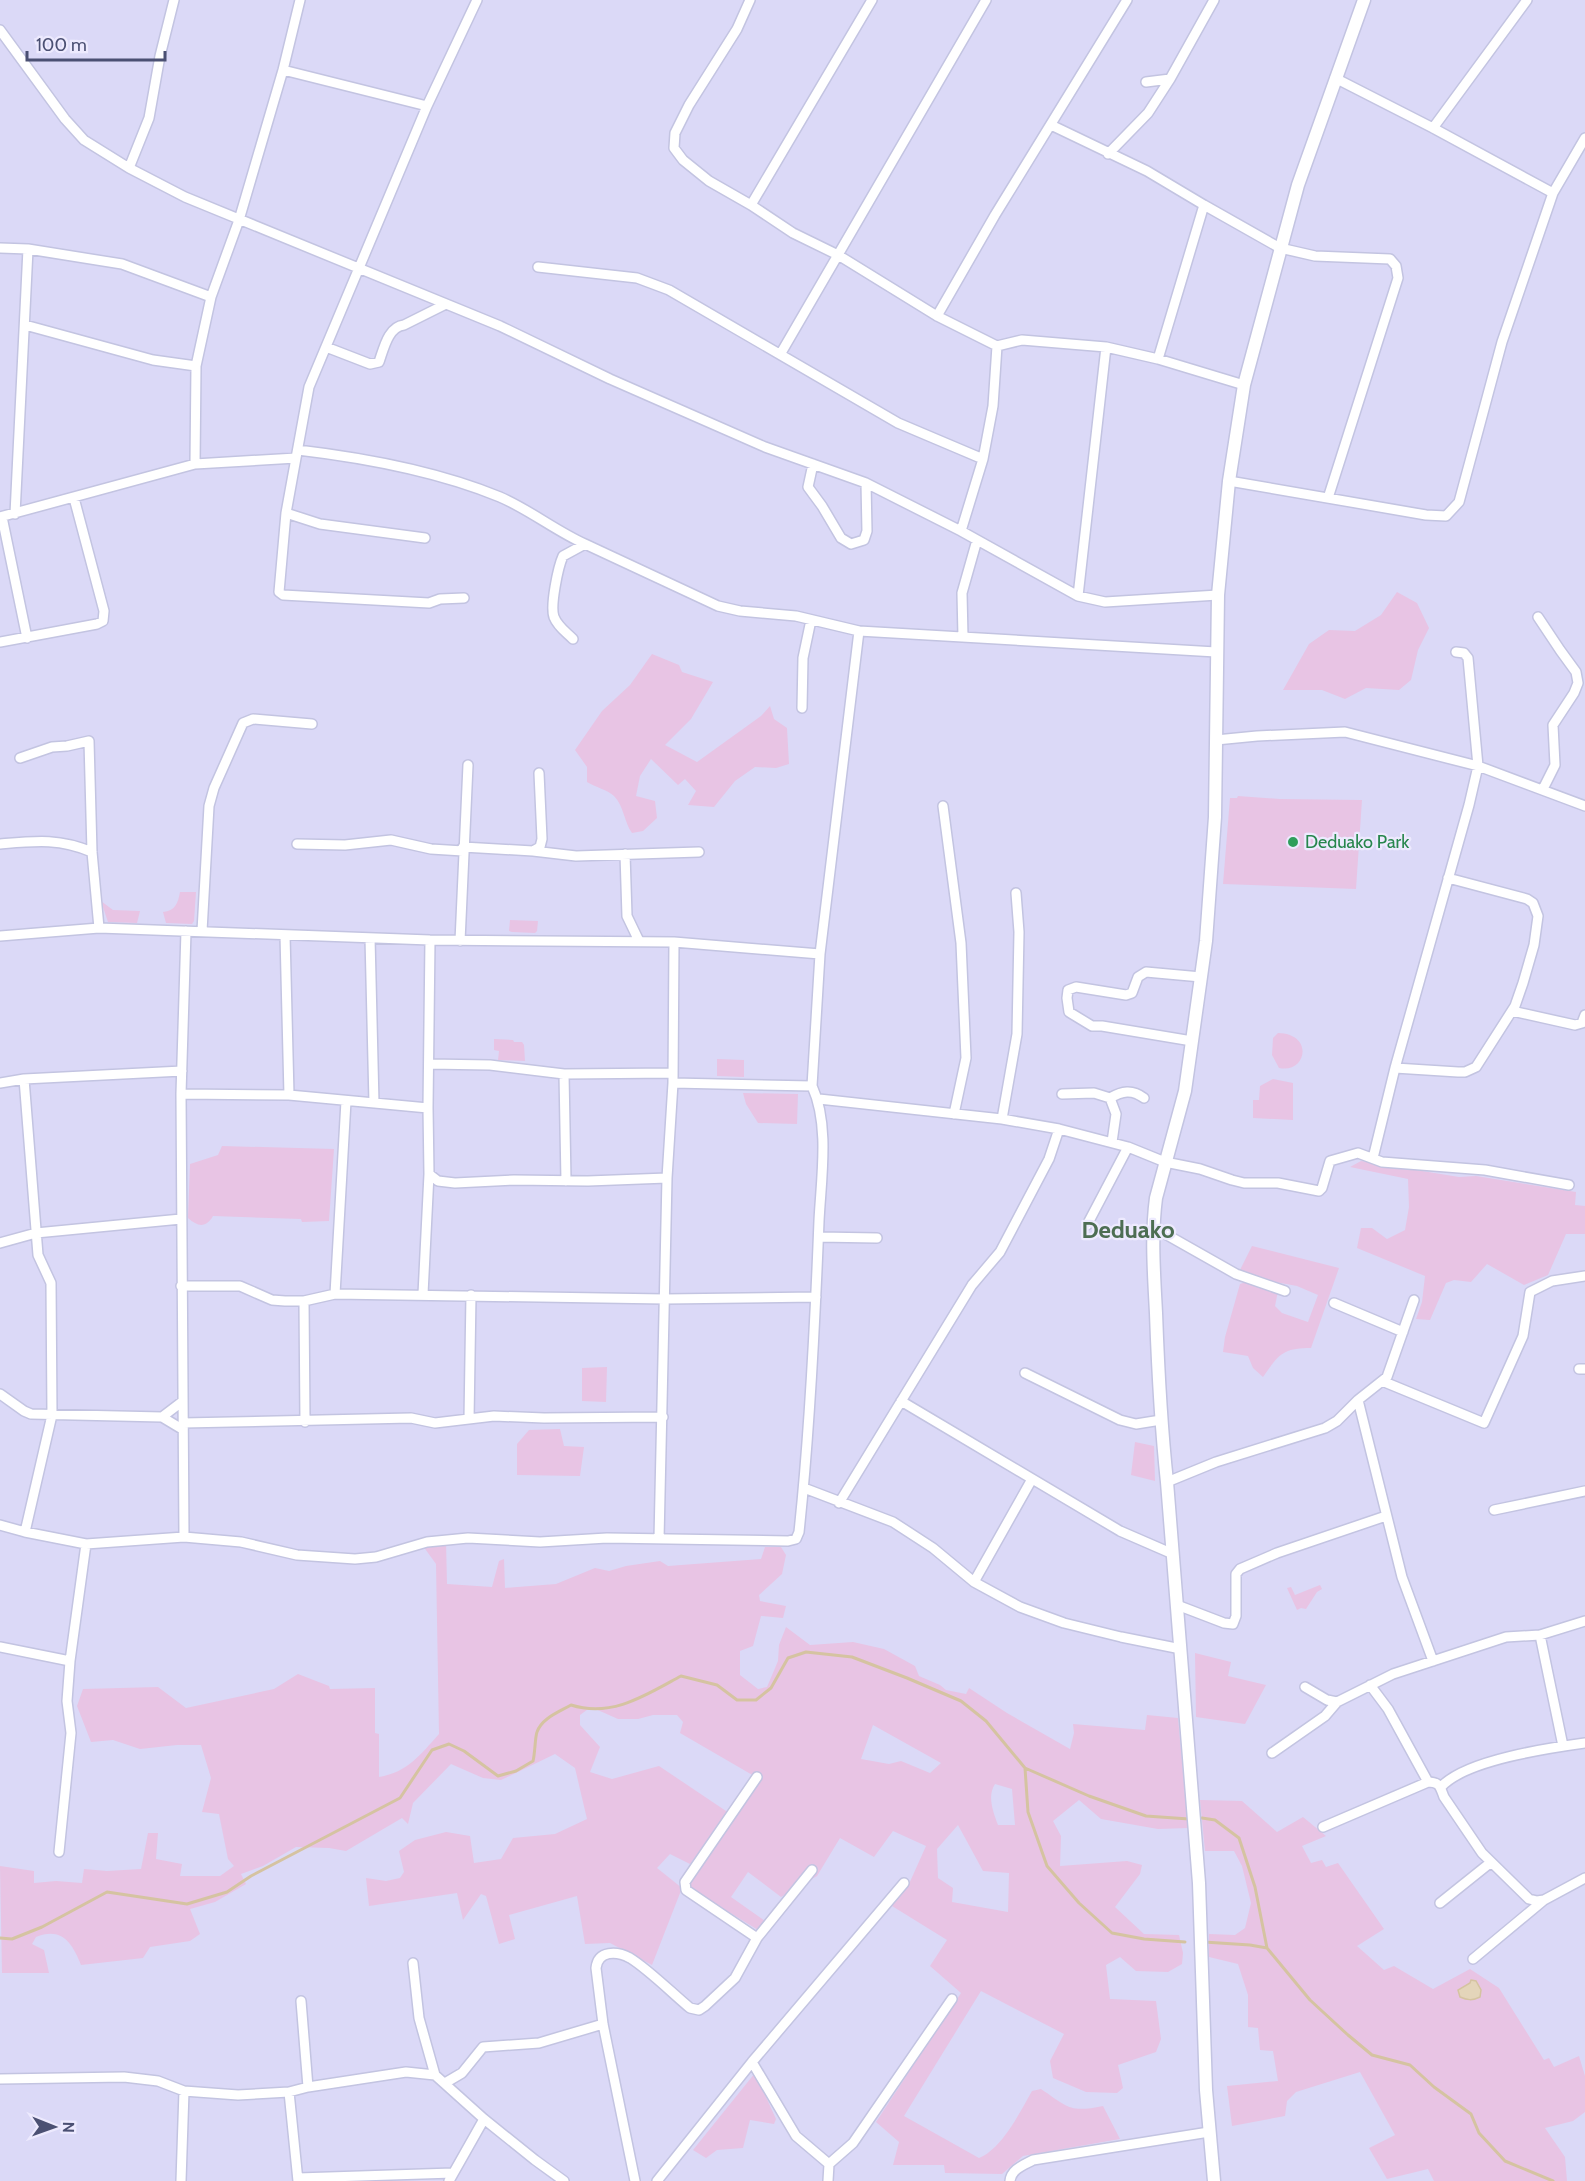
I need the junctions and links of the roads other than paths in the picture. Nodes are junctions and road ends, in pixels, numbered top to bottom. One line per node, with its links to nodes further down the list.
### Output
1 (174, 0): 21 (street)
2 (300, 0): 12 (street)
3 (477, 0): 16 (street)
4 (750, 0): 24 (street)
5 (872, 0): 24 (street)
6 (986, 0): 29 (street)
7 (1127, 0): 17 (street)
8 (1214, 0): 14 (street)
9 (1364, 0): 13 (street)
10 (1527, 0): 18 (street)
11 (0, 30): 21 (street)
12 (283, 70): 16 (street); 25 (street)
13 (1335, 78): 18 (street); 27 (street)
14 (1170, 79): 15 (street); 20 (street)
15 (1146, 82)
16 (427, 106): 31 (street)
17 (1051, 125): 20 (street); 34 (street)
18 (1433, 128): 22 (street)
19 (1585, 138): 22 (street)
20 (1108, 154): 23 (street)
21 (129, 168): 25 (street)
22 (1553, 193): 50 (street)
23 (1204, 205): 27 (street); 40 (street)
24 (751, 206): 29 (street)
25 (239, 220): 31 (street); 32 (street)
26 (0, 248): 28 (street)
27 (1280, 248): 42 (street); 50 (street)
28 (28, 249): 32 (street); 35 (street)
29 (837, 255): 34 (street); 39 (street)
30 (538, 267): 39 (street)
31 (358, 268): 33 (street); 37 (street)
32 (211, 297): 41 (street)
33 (446, 304): 37 (street); 46 (street)
34 (937, 316): 36 (street)
35 (25, 326): 41 (street); 52 (street)
36 (997, 346): 38 (street); 44 (street)
37 (326, 347): 43 (street)
38 (1106, 347): 40 (street); 59 (street)
39 (782, 354): 44 (street)
40 (1158, 359): 42 (street)
41 (196, 366): 45 (street)
42 (1244, 385): 47 (street)
43 (297, 454): 45 (street); 51 (street); 57 (street)
44 (982, 459): 54 (street)
45 (195, 464): 49 (street)
46 (813, 464): 48 (street); 48 (street)
47 (1229, 481): 50 (street); 58 (street)
48 (866, 483): 54 (street)
49 (74, 498): 52 (street); 65 (street)
50 (1328, 498)
51 (286, 513): 55 (street); 60 (street)
52 (15, 514): 53 (street)
53 (1, 517): 65 (street)
54 (961, 531): 56 (street)
55 (425, 538)
56 (977, 540): 59 (street); 64 (street)
57 (585, 544): 62 (street); 66 (street)
58 (1218, 595): 59 (street); 68 (street)
59 (1078, 596)
60 (464, 598)
61 (1538, 616): 77 (street)
62 (811, 620): 63 (street); 70 (street)
63 (859, 631): 64 (street); 99 (street)
64 (963, 637): 68 (street)
65 (27, 638): 67 (street)
66 (573, 639)
67 (0, 642)
68 (1216, 652): 72 (street)
69 (1456, 652): 75 (street)
70 (802, 708)
71 (312, 724): 91 (street)
72 (1216, 740): 75 (street); 100 (street)
73 (20, 758): 84 (street)
74 (468, 765): 82 (street)
75 (1478, 766): 77 (street); 87 (street)
76 (539, 773): 83 (street)
77 (1543, 789): 79 (street)
78 (943, 806): 122 (street)
79 (1585, 806)
80 (0, 844): 84 (street)
81 (297, 844): 82 (street)
82 (463, 849): 83 (street); 96 (street)
83 (533, 851): 86 (street)
84 (92, 852): 89 (street)
85 (699, 852): 86 (street)
86 (625, 854): 97 (street)
87 (1448, 878): 101 (street); 105 (street)
88 (1016, 893): 123 (street)
89 (99, 928): 90 (street); 93 (street)
90 (186, 931): 91 (street); 106 (street)
91 (202, 931): 92 (street)
92 (285, 935): 94 (street); 115 (street)
93 (0, 936)
94 (370, 938): 95 (street); 120 (street)
95 (430, 940): 96 (street); 104 (street)
96 (460, 941): 97 (street)
97 (639, 941): 98 (street)
98 (675, 942): 99 (street); 107 (street)
99 (820, 954): 112 (street)
100 (1201, 977): 103 (street); 103 (street)
101 (1512, 1011): 102 (street); 105 (street)
102 (1585, 1015)
103 (1192, 1041): 128 (street)
104 (429, 1064): 108 (street); 121 (street)
105 (1395, 1068): 127 (street)
106 (182, 1071): 109 (street); 113 (street)
107 (673, 1072): 108 (street); 111 (street)
108 (564, 1074): 131 (street)
109 (24, 1079): 110 (street); 136 (street)
110 (0, 1083)
111 (673, 1083): 112 (street); 130 (street)
112 (812, 1086): 118 (street)
113 (181, 1094): 115 (street); 133 (street)
114 (1062, 1094): 116 (street)
115 (289, 1095): 119 (street)
116 (1110, 1098): 117 (street); 125 (street)
117 (1144, 1098)
118 (819, 1100): 122 (street); 137 (street)
119 (346, 1101): 120 (street); 143 (street)
120 (375, 1102): 121 (street)
121 (428, 1108): 129 (street)
122 (954, 1114): 123 (street)
123 (1002, 1119): 124 (street)
124 (1059, 1129): 125 (street); 157 (street)
125 (1112, 1142): 126 (street)
126 (1128, 1147): 128 (street); 134 (street)
127 (1373, 1158): 128 (street); 132 (street)
128 (1165, 1162): 135 (street)
129 (429, 1174): 131 (street); 144 (street)
130 (668, 1178): 131 (street); 147 (street)
131 (566, 1181)
132 (1569, 1185)
133 (181, 1219): 136 (street); 141 (street)
134 (1087, 1225)
135 (1153, 1227): 142 (street); 162 (street)
136 (36, 1233): 139 (street); 158 (street)
137 (819, 1237): 138 (street); 146 (street)
138 (877, 1238)
139 (0, 1244)
140 (1585, 1276): 153 (street)
141 (181, 1286): 149 (street); 156 (street)
142 (1285, 1291)
143 (335, 1294): 144 (street); 149 (street)
144 (423, 1294): 145 (street)
145 (471, 1295): 147 (street); 161 (street)
146 (816, 1297): 147 (street); 167 (street)
147 (665, 1299): 160 (street)
148 (1414, 1300): 151 (street)
149 (304, 1301): 163 (street)
150 (1334, 1303): 151 (street)
151 (1403, 1332): 153 (street)
152 (1024, 1373): 162 (street)
153 (1382, 1381): 155 (street)
154 (0, 1394): 158 (street)
155 (1358, 1400): 166 (street); 171 (street)
156 (183, 1401): 159 (street); 164 (street)
157 (901, 1401): 165 (street); 169 (street)
158 (52, 1415): 159 (street); 173 (street)
159 (162, 1417): 164 (street)
160 (663, 1417): 161 (street); 175 (street)
161 (469, 1419): 163 (street)
162 (1161, 1420): 166 (street)
163 (305, 1422): 164 (street)
164 (182, 1426): 174 (street)
165 (1032, 1479): 177 (street); 178 (street)
166 (1167, 1482): 177 (street)
167 (804, 1488): 169 (street); 175 (street)
168 (1585, 1491): 170 (street)
169 (839, 1503): 178 (street)
170 (1494, 1510)
171 (1386, 1516): 179 (street); 185 (street)
172 (0, 1525): 173 (street)
173 (25, 1532): 176 (street)
174 (184, 1537): 175 (street); 176 (street)
175 (659, 1539)
176 (86, 1544): 184 (street)
177 (1173, 1554): 179 (street)
178 (974, 1582): 183 (street)
179 (1177, 1605): 183 (street)
180 (1585, 1621): 181 (street)
181 (1540, 1635): 185 (street); 190 (street)
182 (0, 1647): 184 (street)
183 (1181, 1648): 217 (street)
184 (70, 1661): 196 (street)
185 (1433, 1661): 186 (street)
186 (1370, 1685): 188 (street); 193 (street)
187 (1305, 1687): 188 (street)
188 (1337, 1702): 191 (street)
189 (1585, 1743): 190 (street)
190 (1563, 1746): 194 (street)
191 (1272, 1753)
192 (757, 1777): 203 (street)
193 (1428, 1782): 194 (street); 195 (street)
194 (1441, 1786): 197 (street)
195 (1323, 1827)
196 (60, 1852)
197 (1491, 1863): 201 (street); 202 (street)
198 (812, 1870): 203 (street)
199 (1585, 1878): 201 (street)
200 (904, 1883): 209 (street)
201 (1544, 1900): 204 (street)
202 (1440, 1903)
203 (757, 1938): 208 (street)
204 (1473, 1959)
205 (413, 1963): 210 (street)
206 (952, 1999): 218 (street)
207 (301, 2001): 213 (street)
208 (603, 2024): 212 (street); 223 (street)
209 (752, 2062): 218 (street); 224 (street)
210 (435, 2074): 212 (street); 213 (street)
211 (0, 2079): 214 (street)
212 (445, 2083): 216 (street)
213 (308, 2087): 215 (street)
214 (184, 2091): 215 (street); 221 (street)
215 (289, 2092): 220 (street)
216 (484, 2119): 219 (street); 222 (street)
217 (1209, 2132): 226 (street); 227 (street)
218 (829, 2164): 225 (street)
219 (451, 2177): 220 (street)
220 (298, 2179)
221 (181, 2181)
222 (564, 2181)
223 (635, 2181)
224 (657, 2181)
225 (828, 2181)
226 (1010, 2181)
227 (1214, 2181)

